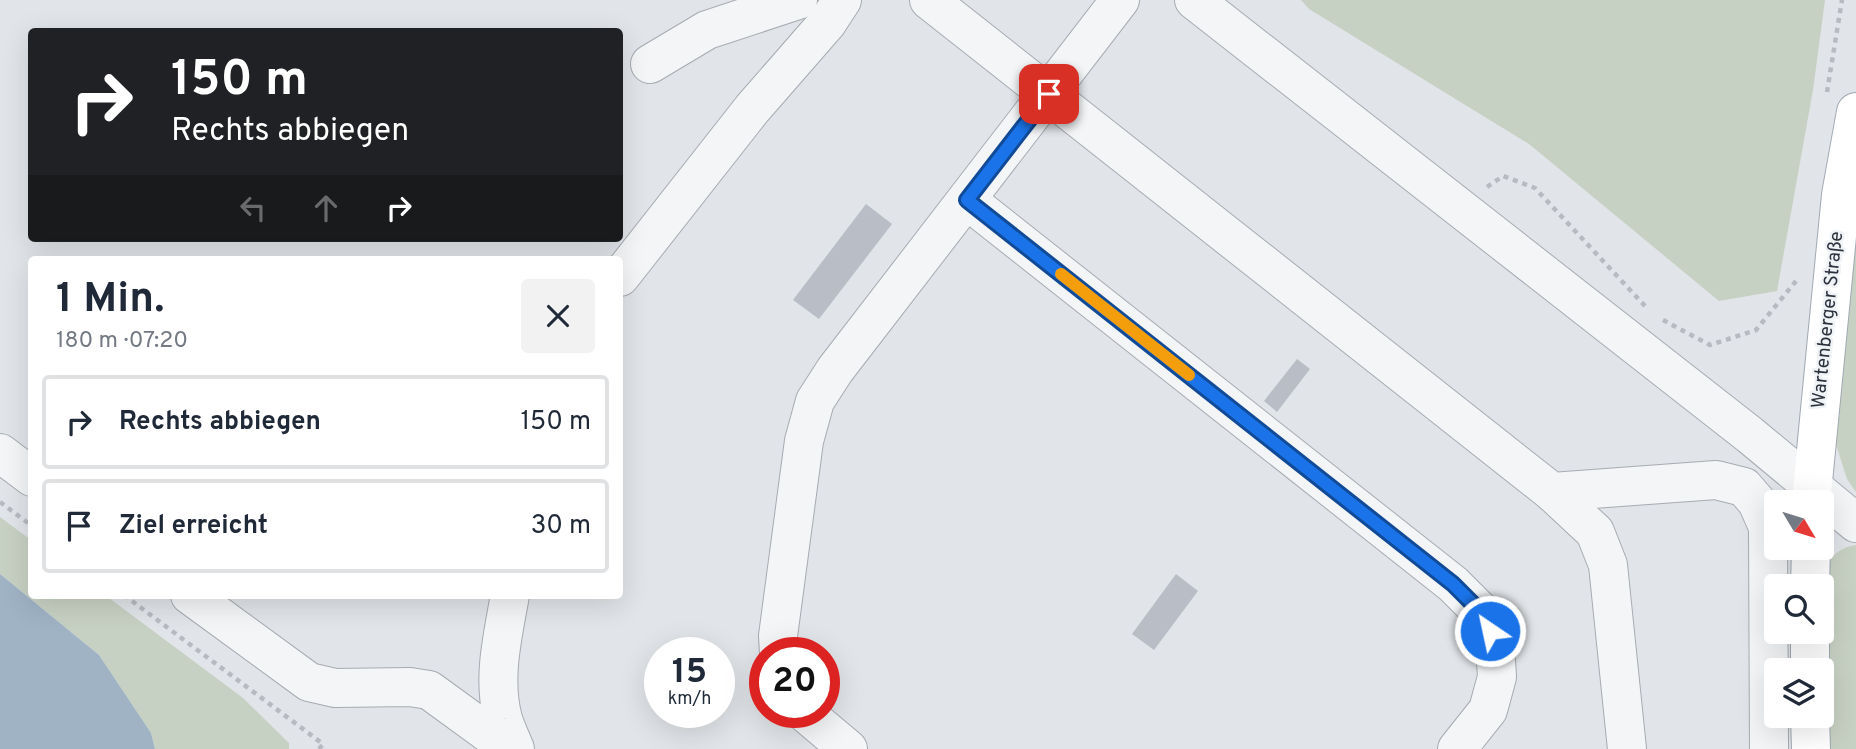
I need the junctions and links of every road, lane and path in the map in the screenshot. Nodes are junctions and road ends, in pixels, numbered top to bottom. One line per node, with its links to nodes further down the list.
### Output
1 (798, 0): 7 (street)
2 (842, 0): 13 (street)
3 (929, 0): 8 (street)
4 (1120, 0): 8 (street)
5 (1194, 0): 11 (street)
6 (1842, 0): 9 (path)
7 (650, 64)
8 (1049, 94): 10 (street); 18 (street)
9 (1841, 103): 17 (main road, Wartenberger Straße)
10 (967, 200): 26 (street); 33 (street)
11 (1458, 208): 12 (path); 16 (street)
12 (1798, 269)
13 (623, 273)
14 (0, 453): 15 (street)
15 (28, 474)
16 (1806, 490)
17 (1812, 490)
18 (1552, 492): 34 (street); 35 (street)
19 (0, 502): 21 (path)
20 (1834, 509): 22 (street)
21 (28, 523)
22 (1856, 523)
23 (129, 599): 29 (path)
24 (195, 599): 30 (street)
25 (509, 599): 31 (street)
26 (778, 637)
27 (823, 728): 32 (street)
28 (1810, 728): 36 (main road)
29 (319, 749)
30 (510, 749)
31 (515, 749)
32 (848, 749)
33 (1457, 749)
34 (1627, 749)
35 (1769, 749)
36 (1811, 749)

